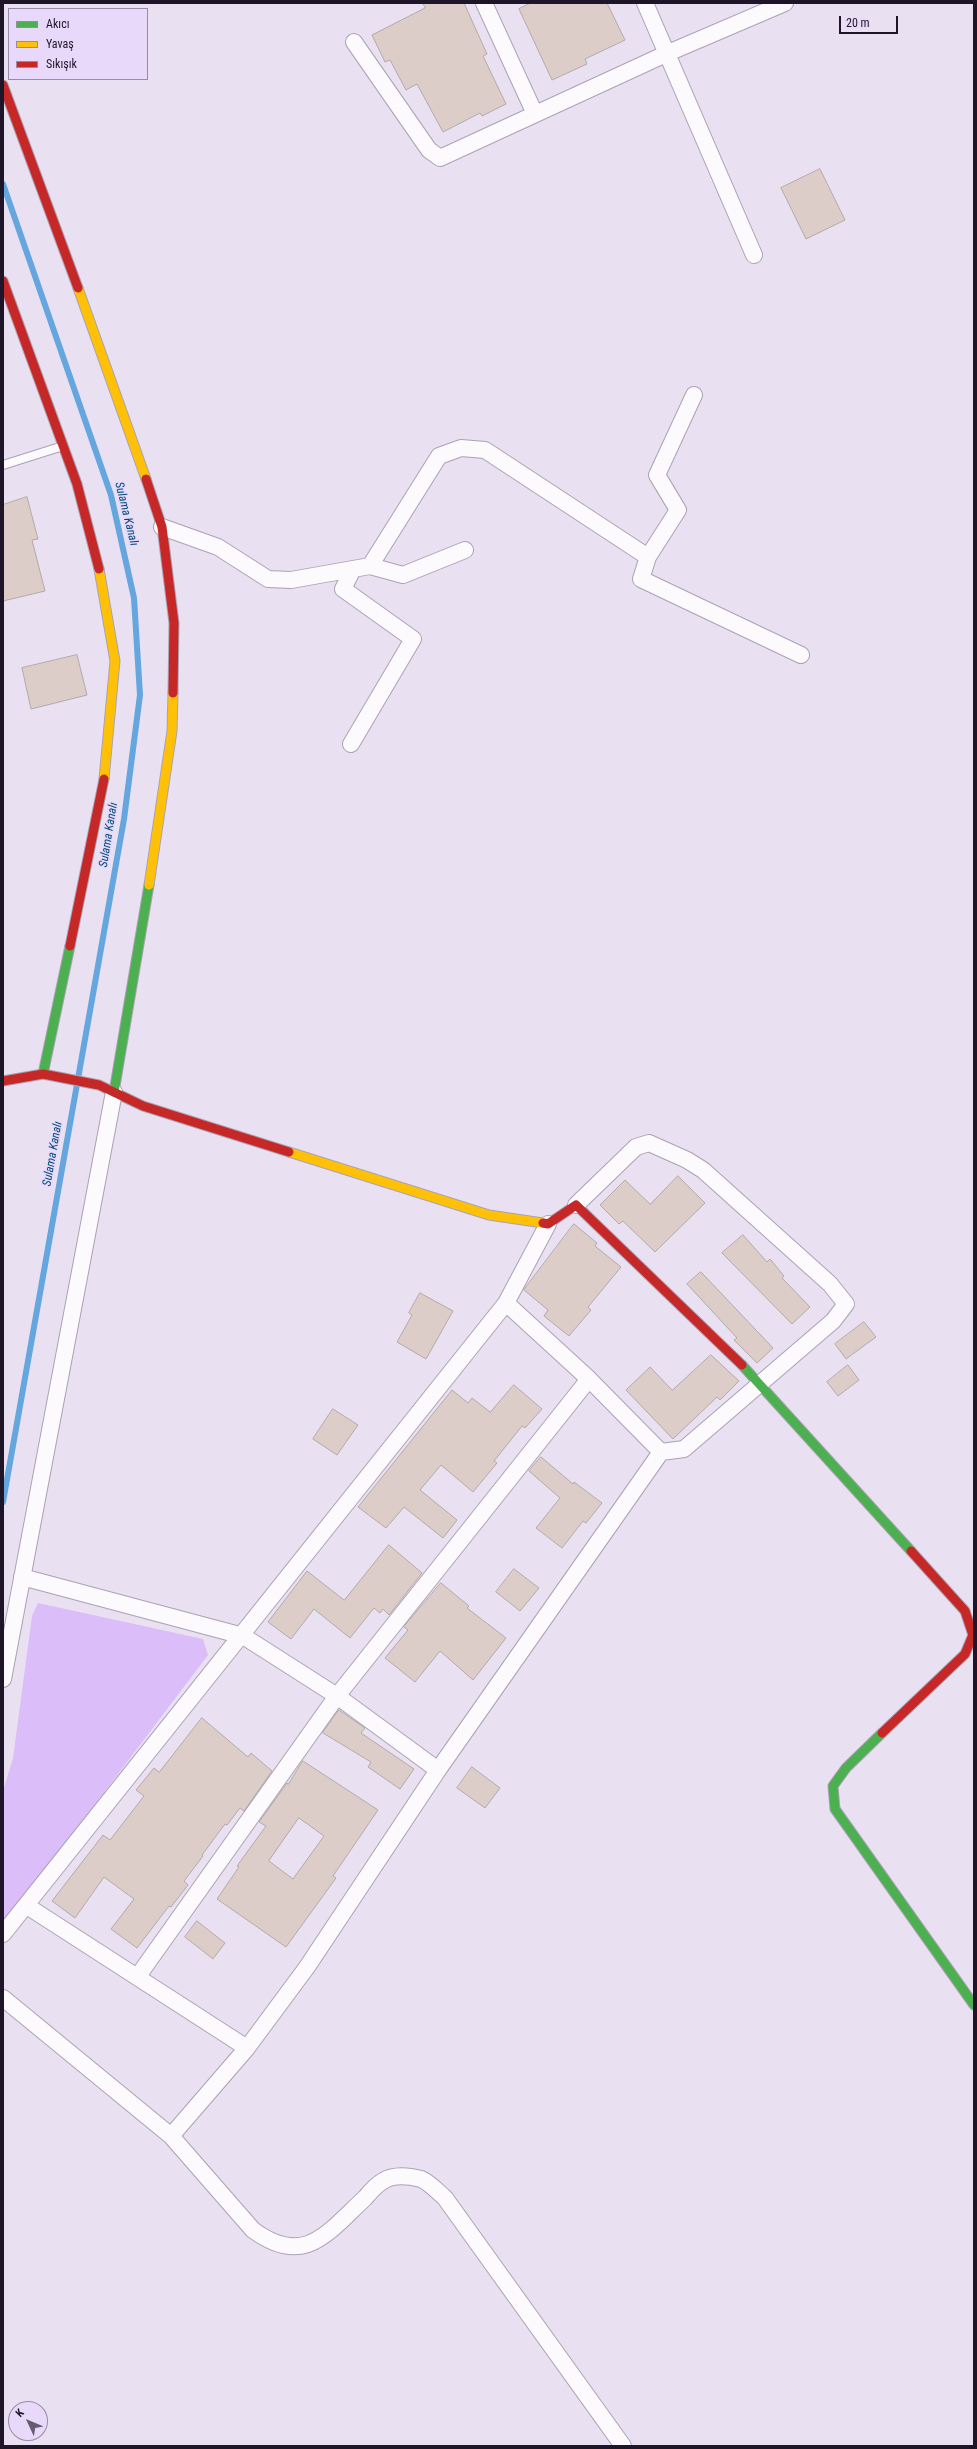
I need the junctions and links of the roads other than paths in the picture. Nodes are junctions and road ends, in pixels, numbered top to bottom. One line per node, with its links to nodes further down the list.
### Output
1 (484, 3): 7 (street)
2 (645, 3): 5 (street)
3 (785, 3): 5 (street)
4 (354, 42): 7 (street)
5 (668, 53): 7 (street); 8 (street)
6 (3, 86): 13 (street)
7 (535, 114)
8 (754, 255)
9 (3, 281): 11 (street)
10 (694, 395): 15 (street)
11 (63, 446): 12 (lane); 20 (street)
12 (3, 465)
13 (162, 527): 17 (street); 22 (street)
14 (465, 550): 16 (street)
15 (648, 558): 16 (street); 18 (street)
16 (370, 566): 17 (street)
17 (353, 569): 19 (street)
18 (801, 655)
19 (351, 744)
20 (43, 1074): 21 (street); 22 (street)
21 (3, 1081)
22 (114, 1092): 24 (street); 29 (street)
23 (576, 1205): 24 (street); 27 (street); 27 (street)
24 (548, 1224): 25 (street)
25 (506, 1303): 26 (street); 30 (street)
26 (589, 1379): 28 (street); 32 (street)
27 (761, 1384): 28 (street); 38 (street)
28 (661, 1452): 33 (street)
29 (22, 1578): 30 (street); 31 (street)
30 (242, 1636): 32 (street); 34 (street)
31 (3, 1679)
32 (337, 1696): 33 (street); 36 (street)
33 (438, 1770): 39 (street)
34 (27, 1906): 35 (street); 36 (street)
35 (3, 1934)
36 (138, 1976): 39 (street)
37 (3, 1998): 40 (street)
38 (974, 2005)
39 (247, 2048): 40 (street)
40 (171, 2136): 41 (street)
41 (623, 2446)

